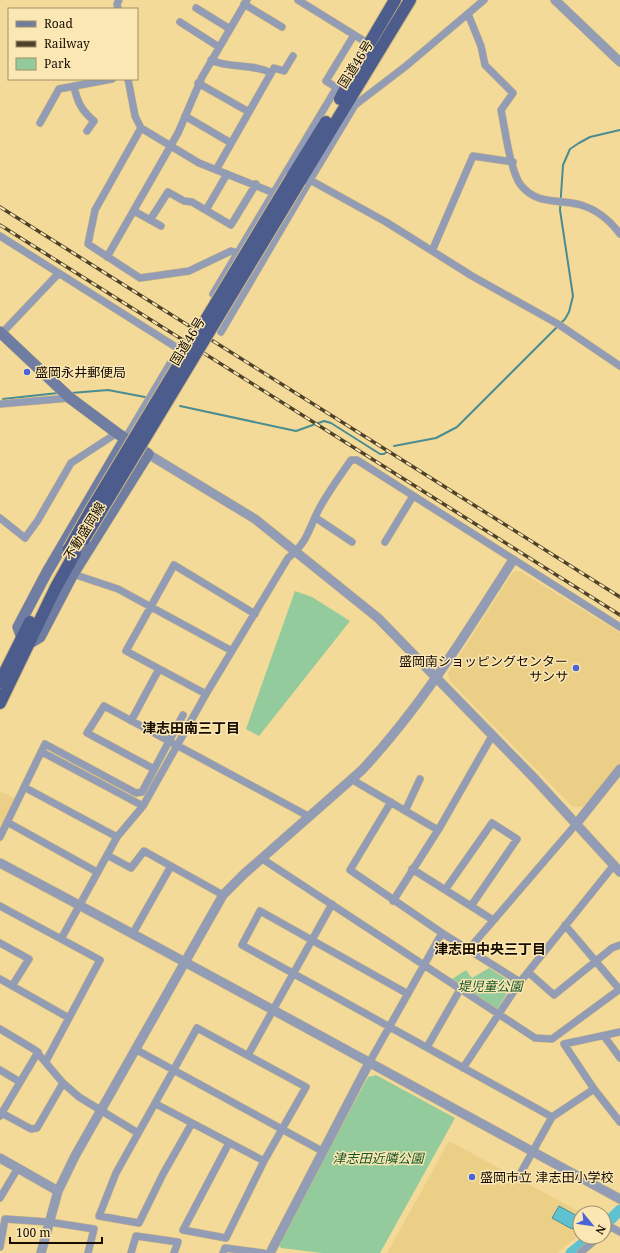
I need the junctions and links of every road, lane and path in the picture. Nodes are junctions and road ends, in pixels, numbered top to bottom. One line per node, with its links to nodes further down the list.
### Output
1 (298, 0): 7 (street)
2 (395, 0): 14 (highway, 国道46号)
3 (410, 0): 24 (highway, 国道46号)
4 (484, 0): 9 (street)
5 (555, 0): 18 (street)
6 (246, 2): 11 (street); 12 (street)
7 (310, 3): 13 (street)
8 (196, 8): 12 (street)
9 (468, 14): 25 (street); 33 (street)
10 (180, 22): 15 (street)
11 (282, 27)
12 (230, 29): 15 (street)
13 (354, 35): 14 (street); 24 (street)
14 (369, 44): 24 (highway, 国道46号)
15 (219, 47): 17 (street)
16 (293, 56): 19 (street)
17 (211, 60): 19 (street); 22 (street)
18 (620, 62)
19 (271, 73): 26 (street)
20 (128, 80): 29 (street)
21 (97, 81): 23 (street)
22 (198, 83): 26 (street); 27 (street)
23 (74, 86): 28 (street); 30 (street)
24 (344, 93): 25 (street); 36 (highway, 国道46号); 38 (street)
25 (365, 96): 36 (street)
26 (249, 112): 31 (street)
27 (185, 116): 31 (street); 32 (street)
28 (40, 123)
29 (141, 128): 32 (street); 47 (street)
30 (87, 131)
31 (231, 143): 34 (street)
32 (171, 146): 34 (street); 40 (street)
33 (513, 162): 43 (street); 45 (street)
34 (216, 170): 35 (street)
35 (227, 174): 37 (street); 39 (street)
36 (301, 179): 45 (street); 51 (street); 70 (highway, 国道46号, bridge)
37 (256, 184): 38 (street); 39 (street)
38 (274, 193): 46 (street)
39 (206, 210): 41 (street)
40 (134, 211): 41 (street); 47 (street)
41 (150, 220): 42 (street)
42 (161, 226)
43 (620, 234)
44 (0, 236): 48 (street)
45 (432, 251): 54 (street)
46 (238, 253): 47 (street); 49 (street)
47 (108, 258)
48 (59, 273): 50 (street); 53 (street)
49 (213, 294)
50 (1, 332): 55 (main road)
51 (221, 332)
52 (183, 342): 53 (street)
53 (179, 349): 57 (street)
54 (620, 366)
55 (66, 395): 56 (street); 57 (main road)
56 (0, 404)
57 (121, 436): 58 (main road); 60 (street); 70 (main road, 不動盛岡線)
58 (148, 454): 64 (street); 66 (main road, 不動盛岡線)
59 (414, 496): 61 (street); 63 (street); 65 (street)
60 (0, 518)
61 (316, 518): 62 (street); 64 (street)
62 (352, 542)
63 (385, 542)
64 (297, 551): 68 (street); 73 (street)
65 (514, 560): 69 (street); 73 (street)
66 (73, 574): 67 (street); 70 (main road, 不動盛岡線)
67 (150, 606): 68 (street); 71 (street); 72 (street)
68 (255, 614): 71 (street)
69 (620, 627)
70 (25, 641): 74 (highway, 国道46号); 76 (highway, 国道46号)
71 (232, 651): 75 (street)
72 (159, 669): 75 (street); 78 (street)
73 (437, 678): 79 (street); 85 (street)
74 (0, 682)
75 (206, 694): 81 (street)
76 (0, 703)
77 (183, 715): 80 (street)
78 (132, 721): 80 (street); 83 (street)
79 (492, 736): 93 (street); 94 (street)
80 (169, 742): 81 (street); 83 (street)
81 (176, 746): 89 (street); 91 (street)
82 (42, 752): 83 (street); 87 (street); 89 (street)
83 (154, 769)
84 (620, 769): 93 (street)
85 (351, 779): 88 (street); 91 (street)
86 (420, 779): 90 (street)
87 (24, 787): 92 (street); 96 (street)
88 (391, 802): 90 (street); 106 (street)
89 (144, 806): 96 (street)
90 (405, 811): 94 (street)
91 (308, 816): 98 (street)
92 (7, 822): 95 (street); 103 (street)
93 (577, 823): 102 (street); 111 (street)
94 (438, 830): 101 (street)
95 (0, 837)
96 (117, 837): 97 (street)
97 (107, 855): 100 (street); 103 (street)
98 (261, 858): 105 (street); 107 (street)
99 (0, 863): 108 (street)
100 (171, 866): 105 (street); 113 (street)
101 (412, 869): 104 (street); 106 (street)
102 (617, 869): 112 (street)
103 (97, 872): 108 (street)
104 (445, 890): 110 (street); 110 (street)
105 (223, 895): 120 (street)
106 (393, 901): 114 (street)
107 (332, 904): 116 (street); 122 (street)
108 (79, 905): 113 (street); 115 (street)
109 (0, 906): 115 (street)
110 (471, 906): 111 (street)
111 (493, 920): 119 (street)
112 (565, 925): 121 (street); 123 (street)
113 (133, 933): 120 (street)
114 (442, 933): 119 (street); 122 (street)
115 (61, 939): 133 (street)
116 (312, 940): 124 (street); 124 (street); 130 (street)
117 (0, 943): 127 (street)
118 (620, 945): 121 (street)
119 (468, 950): 126 (street)
120 (185, 961): 131 (street); 139 (street)
121 (595, 962): 123 (street); 129 (street)
122 (425, 964): 128 (street); 130 (street)
123 (528, 972): 126 (street)
124 (293, 973): 131 (street); 134 (street)
125 (0, 979): 127 (street)
126 (520, 982): 132 (street)
127 (12, 986): 133 (street)
128 (461, 988): 132 (street); 138 (street)
129 (620, 990): 132 (street)
130 (408, 994): 134 (street)
131 (274, 1009): 141 (street); 144 (street)
132 (499, 1013): 145 (street)
133 (68, 1018): 143 (street)
134 (390, 1026): 138 (street); 144 (street)
135 (0, 1029): 140 (street)
136 (620, 1032): 137 (street)
137 (604, 1036): 142 (street); 150 (street)
138 (427, 1047): 145 (street)
139 (136, 1049): 147 (street); 152 (street)
140 (38, 1052): 143 (street); 148 (street)
141 (248, 1055): 147 (street); 157 (street)
142 (620, 1058)
143 (46, 1061): 149 (street)
144 (368, 1063): 160 (street); 161 (street)
145 (463, 1068): 154 (street)
146 (0, 1070): 148 (street)
147 (174, 1070): 151 (street); 157 (street)
148 (20, 1082): 153 (street)
149 (63, 1083): 152 (street); 153 (street)
150 (594, 1089): 154 (street); 155 (street)
151 (156, 1104): 156 (street); 158 (street)
152 (100, 1111): 158 (street); 166 (street)
153 (1, 1114)
154 (552, 1117): 161 (street)
155 (620, 1122)
156 (192, 1123): 158 (street); 159 (street)
157 (283, 1130): 160 (street); 163 (street)
158 (138, 1133)
159 (229, 1143): 163 (street); 163 (street)
160 (322, 1151): 178 (street)
161 (533, 1152): 165 (street); 168 (street)
162 (0, 1158): 164 (street)
163 (264, 1161)
164 (18, 1168): 166 (street); 167 (street)
165 (519, 1176)
166 (58, 1192): 169 (street)
167 (0, 1198)
168 (620, 1199)
169 (49, 1222): 171 (street); 172 (street); 173 (street)
170 (590, 1245): 179 (street)
171 (0, 1247)
172 (41, 1253)
173 (88, 1253)
174 (131, 1253): 175 (street)
175 (174, 1253)
176 (223, 1253): 177 (street)
177 (263, 1253)
178 (270, 1253)
179 (580, 1253)

